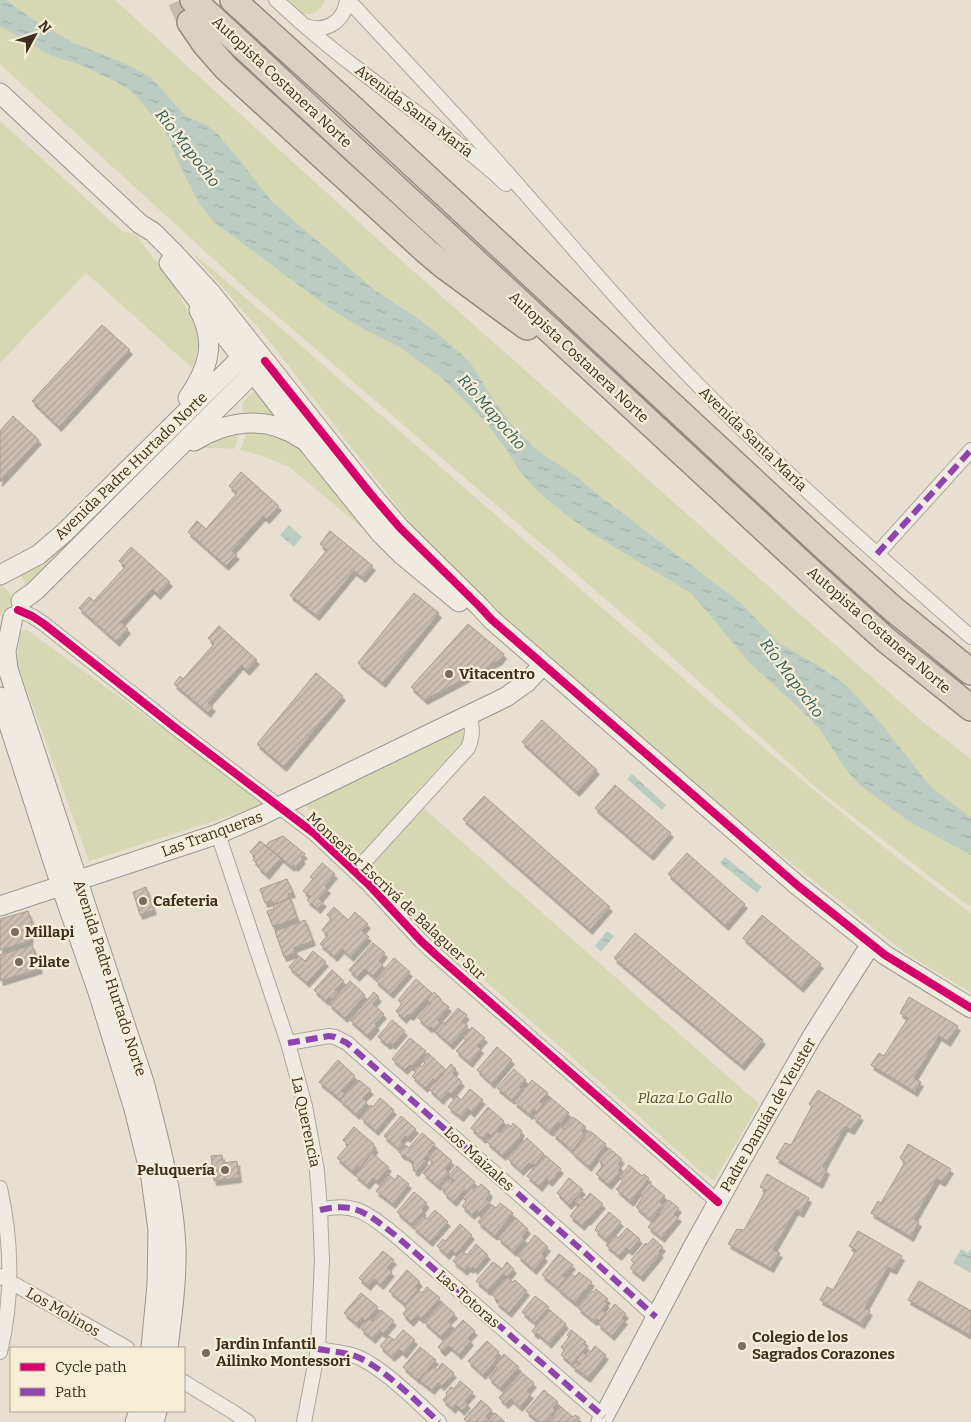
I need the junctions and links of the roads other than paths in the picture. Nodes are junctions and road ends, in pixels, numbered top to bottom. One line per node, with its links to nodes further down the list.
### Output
1 (233, 0): 7 (highway, Autopista Costanera Norte)
2 (246, 0): 7 (highway)
3 (276, 0): 6 (street, Avenida Santa María)
4 (348, 0): 6 (street); 10 (street, Avenida Santa María)
5 (192, 11): 26 (highway, Autopista Costanera Norte)
6 (304, 25): 10 (street, Avenida Santa María)
7 (267, 31): 24 (highway, Autopista Costanera Norte)
8 (0, 94): 9 (main road)
9 (140, 224): 11 (main road); 12 (main road)
10 (552, 224): 18 (street, Avenida Santa María)
11 (182, 281): 12 (main road); 14 (main road)
12 (248, 351): 13 (main road); 14 (main road, Avenida Padre Hurtado Norte)
13 (260, 367): 15 (main road); 17 (main road, Avenida Padre Hurtado Norte); 21 (main road)
14 (165, 432): 19 (main road, Avenida Padre Hurtado Norte)
15 (309, 445): 17 (main road); 21 (main road)
16 (971, 450): 18 (street)
17 (168, 458): 20 (main road, Avenida Padre Hurtado Norte)
18 (878, 554): 22 (street, Avenida Santa María)
19 (0, 575): 20 (main road)
20 (13, 613): 28 (street, Monseñor Escrivá de Balaguer Sur); 31 (main road, Avenida Padre Hurtado Norte)
21 (492, 620): 23 (main road)
22 (971, 637)
23 (543, 665): 27 (main road, Las Tranqueras); 33 (main road)
24 (971, 672)
25 (0, 697): 31 (main road, Avenida Padre Hurtado Norte)
26 (971, 708)
27 (469, 715): 28 (main road, Las Tranqueras); 30 (street)
28 (279, 808): 29 (main road, Las Tranqueras); 30 (street, Monseñor Escrivá de Balaguer Sur)
29 (218, 834): 31 (main road, Las Tranqueras); 35 (street, La Querencia)
30 (355, 872): 37 (street, Monseñor Escrivá de Balaguer Sur)
31 (69, 883): 32 (main road, Las Tranqueras); 42 (main road, Avenida Padre Hurtado Norte); 43 (main road, Avenida Padre Hurtado Norte)
32 (0, 906)
33 (871, 944): 34 (main road); 37 (main road, Padre Damián de Veuster)
34 (971, 1008)
35 (288, 1043): 38 (street, La Querencia); 40 (street, Los Maizales)
36 (0, 1188): 39 (street)
37 (718, 1202): 40 (main road, Padre Damián de Veuster)
38 (320, 1210): 44 (street, La Querencia); 47 (street, Las Totoras)
39 (5, 1279): 41 (street, Los Molinos); 45 (street)
40 (656, 1317): 47 (main road, Padre Damián de Veuster)
41 (125, 1347)
42 (151, 1347)
43 (168, 1347)
44 (318, 1349): 49 (street, La Querencia); 50 (street)
45 (0, 1352)
46 (185, 1383): 48 (street)
47 (602, 1420)
48 (248, 1422)
49 (304, 1422)
50 (439, 1422)

